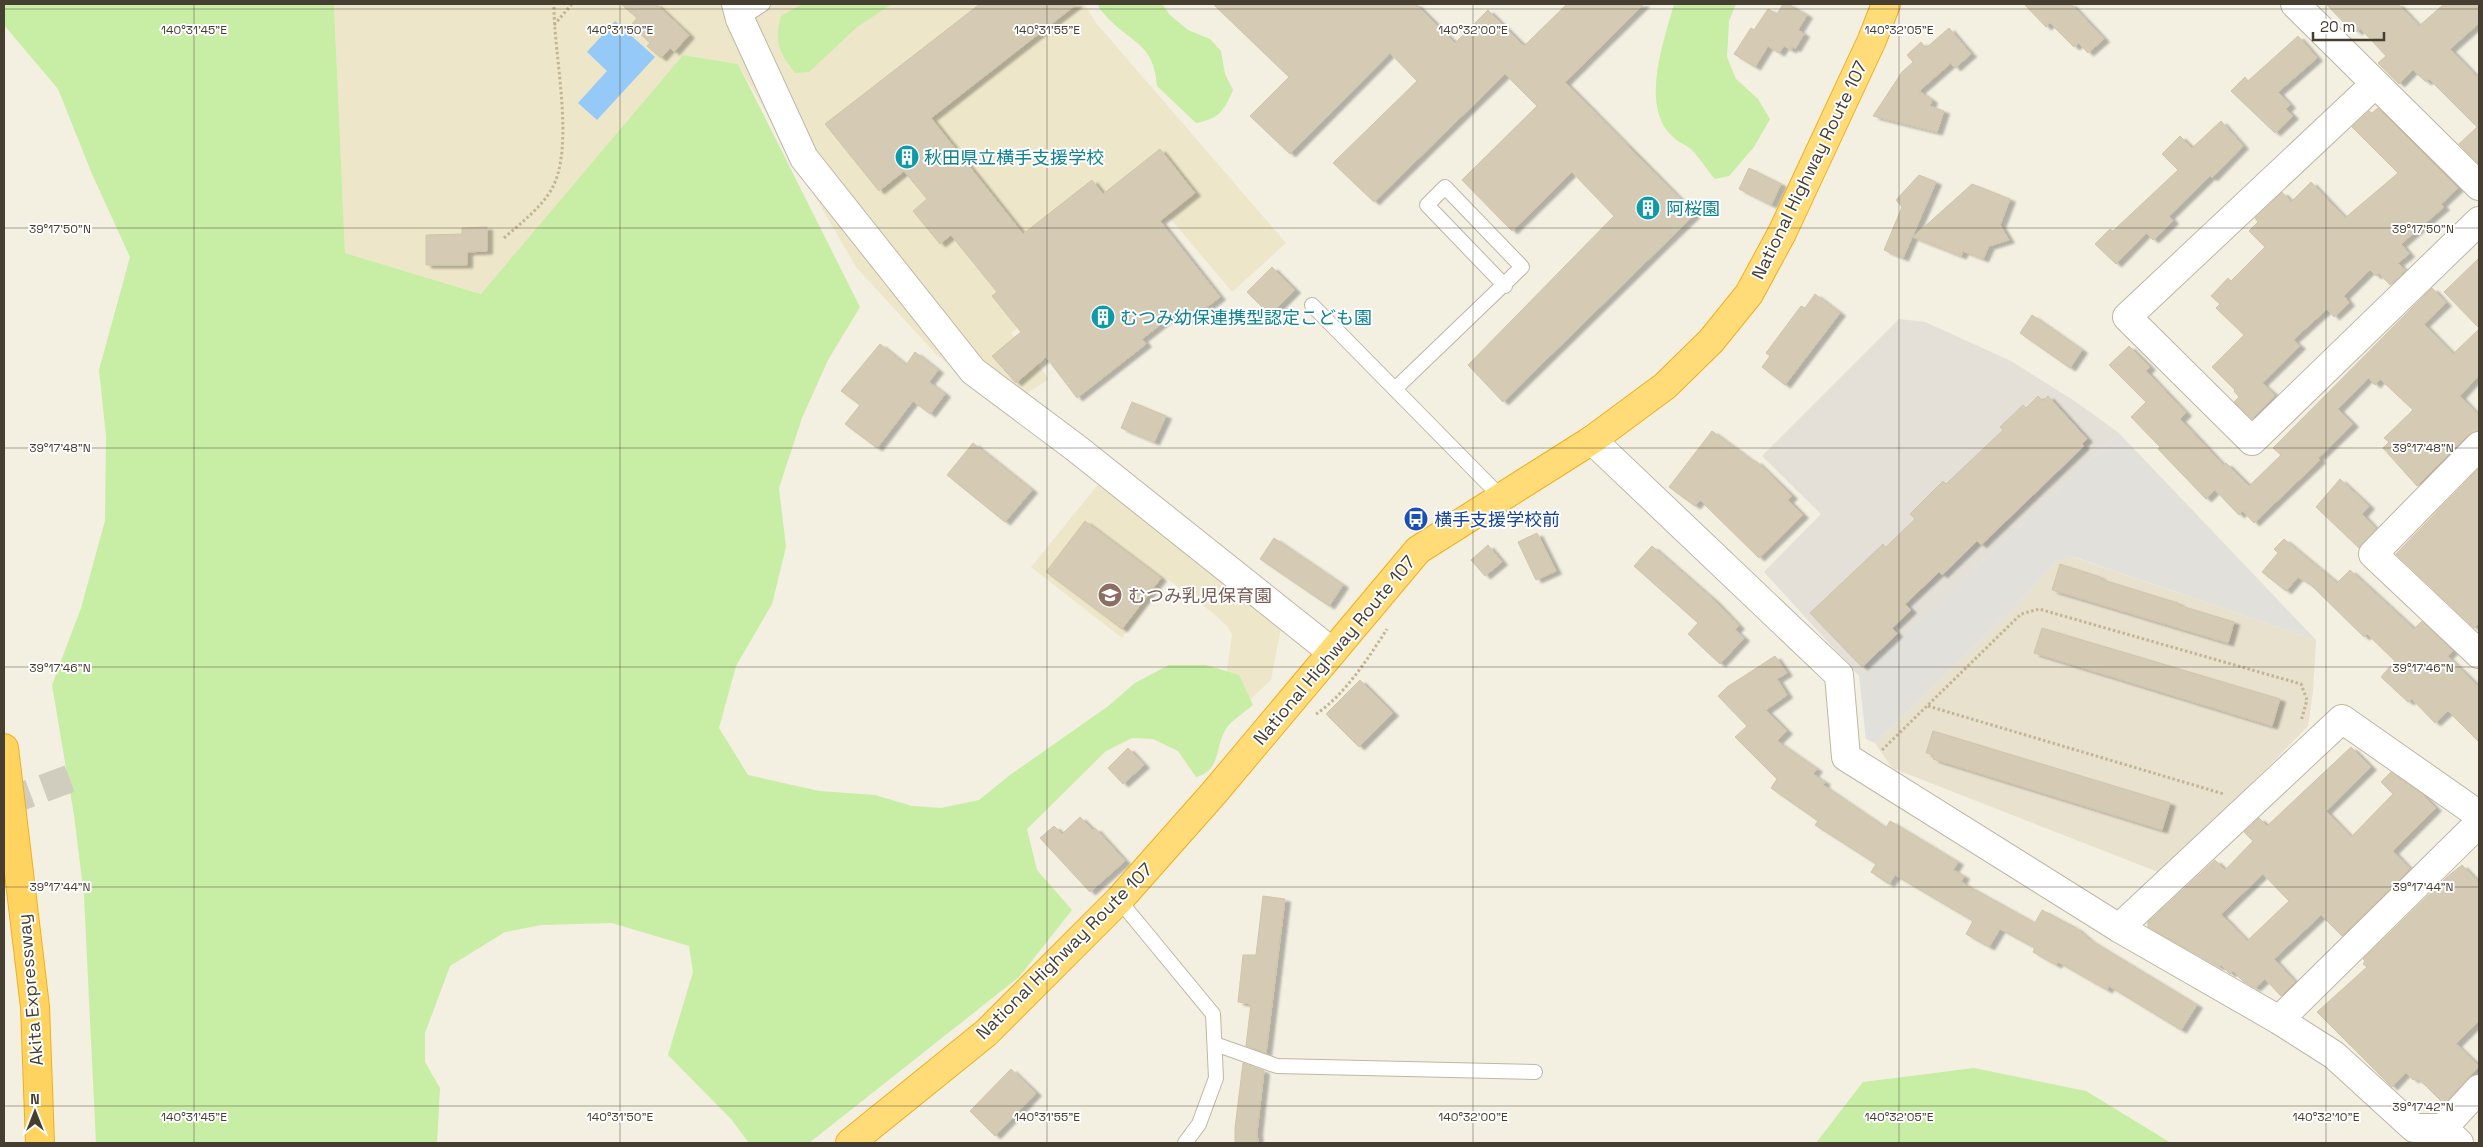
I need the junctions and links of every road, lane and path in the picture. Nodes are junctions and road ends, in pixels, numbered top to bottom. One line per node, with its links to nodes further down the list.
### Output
1 (554, 4): 7 (path)
2 (572, 4): 7 (path)
3 (763, 4): 6 (lane)
4 (1886, 4): 15 (highway, National Highway Route 107)
5 (2295, 4): 8 (street)
6 (738, 11): 19 (street)
7 (554, 25): 11 (path)
8 (2375, 84): 9 (street); 10 (street)
9 (2479, 186)
10 (2479, 220)
11 (504, 238)
12 (1505, 286): 12 (lane); 14 (lane)
13 (1312, 305): 14 (lane)
14 (1395, 389): 17 (lane)
15 (1592, 440): 17 (highway, National Highway Route 107); 25 (street)
16 (2479, 446): 20 (street)
17 (1501, 497): 19 (highway, National Highway Route 107)
18 (1391, 624): 22 (path)
19 (1332, 652): 29 (highway, National Highway Route 107)
20 (2479, 654)
21 (1928, 706): 23 (path); 25 (path); 26 (path)
22 (1313, 716)
23 (2294, 728)
24 (4, 748): 36 (highway, Akita Expressway)
25 (1864, 768): 30 (street)
26 (2231, 788)
27 (2479, 815): 30 (street)
28 (2479, 823): 31 (street)
29 (1119, 900): 32 (lane); 37 (highway, National Highway Route 107)
30 (2119, 928): 31 (street)
31 (2279, 1020): 35 (street)
32 (1215, 1044): 33 (lane); 38 (lane)
33 (1535, 1072)
34 (2479, 1089): 35 (street)
35 (2451, 1136)
36 (40, 1143)
37 (850, 1143)
38 (1185, 1143)

